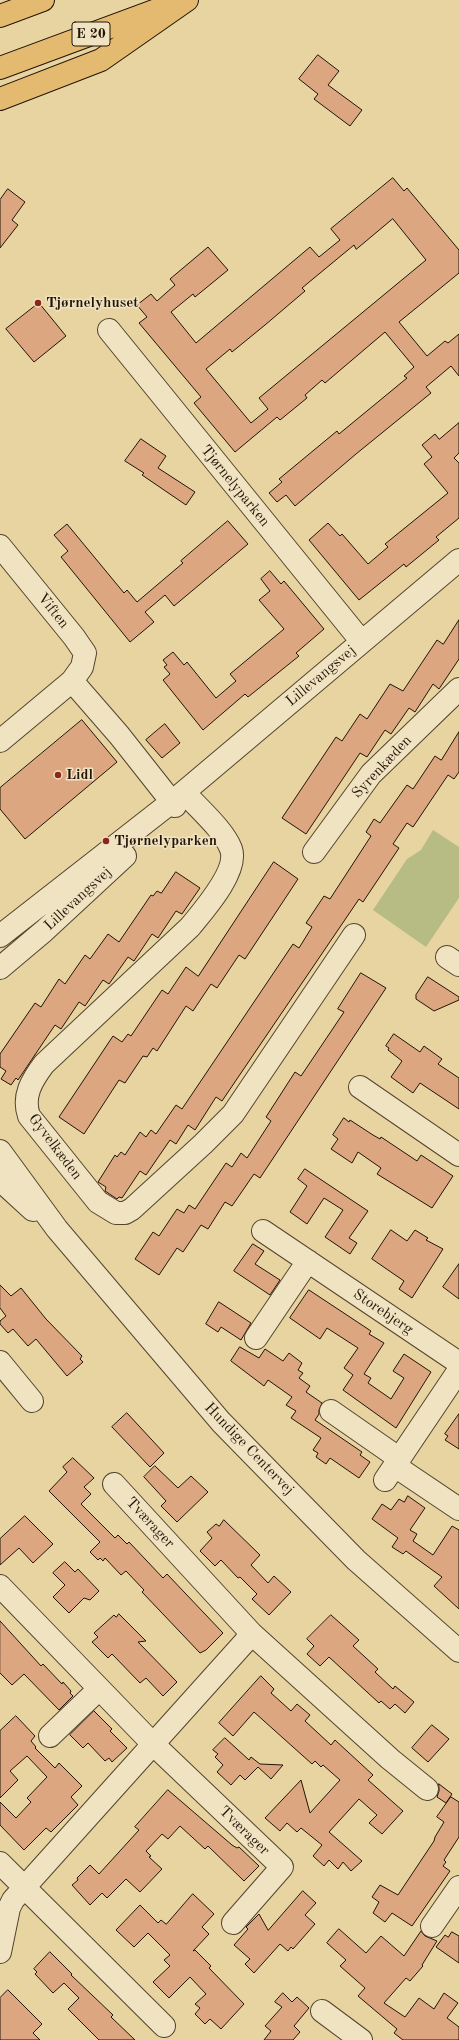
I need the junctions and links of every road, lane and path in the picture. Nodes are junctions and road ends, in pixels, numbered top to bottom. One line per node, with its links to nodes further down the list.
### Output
1 (43, 0): 4 (highway)
2 (183, 0): 5 (highway, E 20)
3 (188, 0): 6 (highway)
4 (0, 16)
5 (0, 68)
6 (0, 99)
7 (108, 330): 10 (street, Tjørnelyparken)
8 (0, 546): 11 (street, Viften)
9 (459, 560): 10 (street, Lillevangsvej)
10 (362, 642): 14 (street, Lillevangsvej)
11 (72, 681): 13 (street, Viften); 14 (street)
12 (459, 689): 15 (street, Syrenkæden)
13 (0, 741)
14 (177, 800): 16 (street, Gyvelkæden); 17 (street, Lillevangsvej); 18 (street, Lillevangsvej)
15 (314, 852)
16 (354, 935)
17 (0, 936)
18 (0, 968)
19 (360, 1087): 21 (street)
20 (0, 1151): 23 (street, Hundige Centervej)
21 (459, 1155)
22 (0, 1180): 23 (street, Hundige Centervej)
23 (58, 1229): 37 (street, Hundige Centervej)
24 (264, 1231): 25 (street, Storebjerg)
25 (308, 1261): 26 (street); 28 (street, Storebjerg)
26 (256, 1338)
27 (0, 1362): 30 (street)
28 (459, 1363)
29 (459, 1370): 32 (street)
30 (32, 1401)
31 (331, 1411): 32 (street)
32 (393, 1468): 34 (street)
33 (114, 1484): 36 (street, Tværager)
34 (459, 1509)
35 (0, 1586): 38 (street, Tværager)
36 (252, 1634): 40 (street); 41 (street, Tværager)
37 (459, 1651)
38 (98, 1690): 39 (street); 40 (street, Tværager)
39 (50, 1736)
40 (153, 1744): 44 (street); 45 (street, Tværager)
41 (427, 1789)
42 (0, 1863): 44 (street)
43 (459, 1887): 46 (street)
44 (24, 1888): 47 (street); 49 (street)
45 (233, 1923)
46 (432, 1926)
47 (0, 1952)
48 (322, 2011): 50 (street)
49 (164, 2026)
50 (361, 2040)

